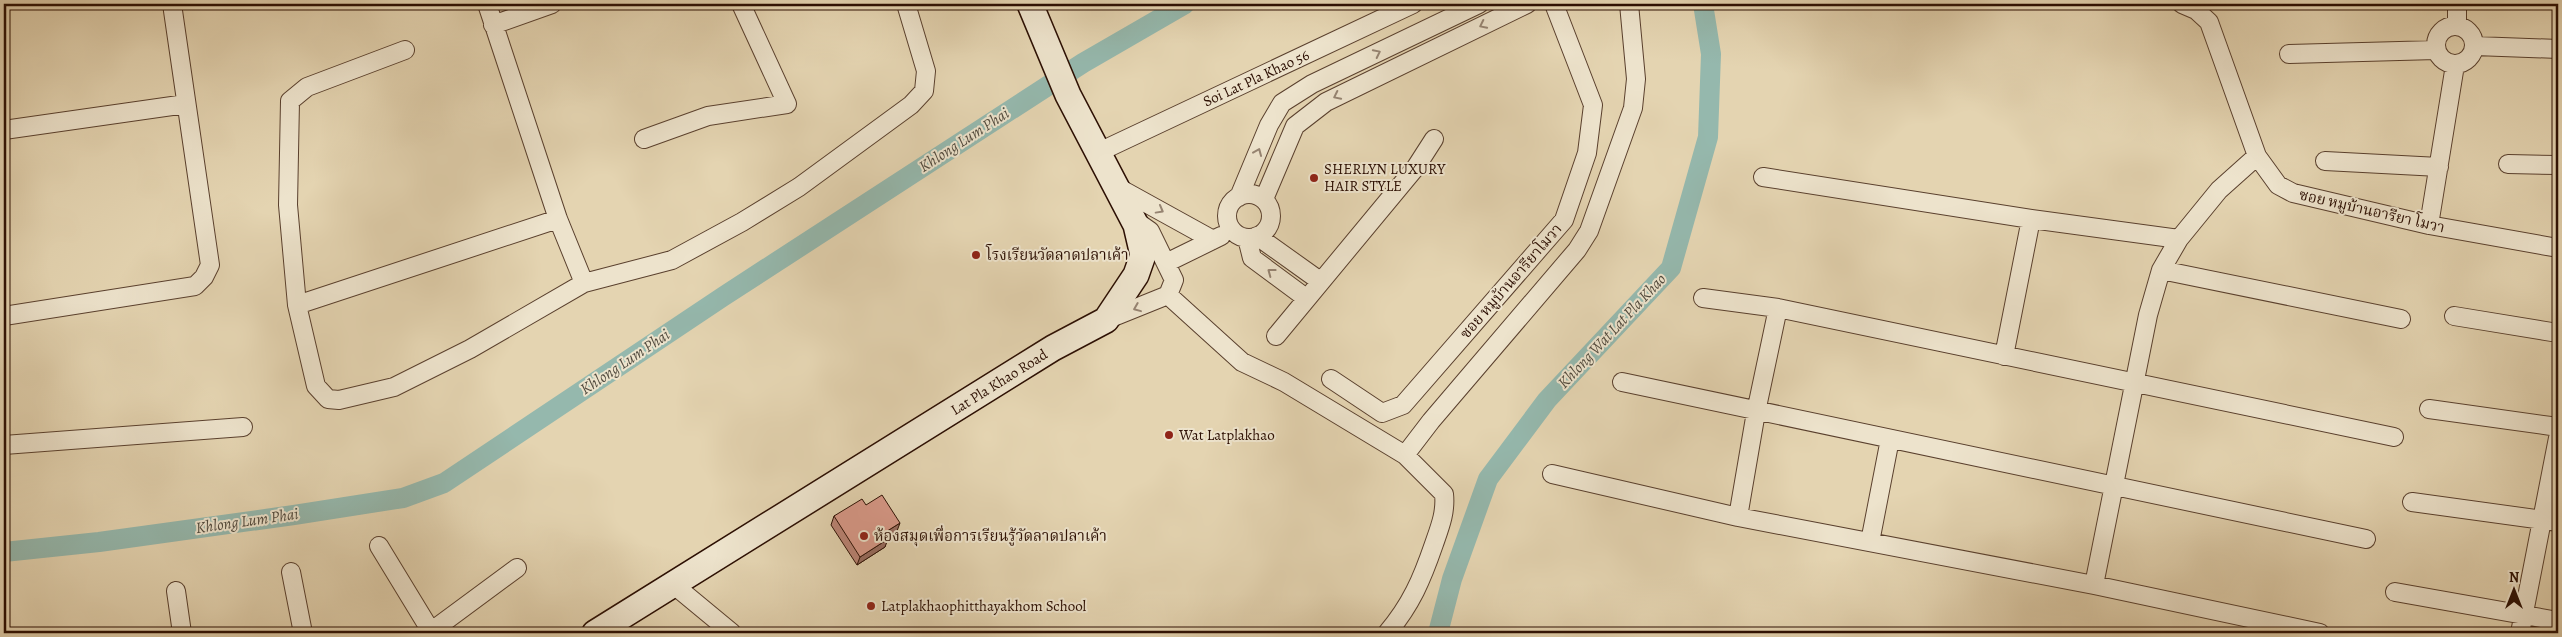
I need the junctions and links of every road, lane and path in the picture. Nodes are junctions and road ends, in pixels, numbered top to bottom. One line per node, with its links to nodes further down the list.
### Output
1 (172, 4): 22 (street)
2 (487, 4): 14 (street)
3 (552, 4): 14 (street)
4 (741, 4): 24 (street)
5 (906, 4): 47 (street)
6 (1030, 4): 26 (main road, Lat Pla Khao Road)
7 (1413, 4): 26 (street, Soi Lat Pla Khao 56)
8 (1479, 4): 34 (street, one-way to 8)
9 (1527, 4): 35 (street, one-way to 35)
10 (1554, 4): 60 (street, ซอย หมูบ้านอารียาโมวา)
11 (1629, 4): 71 (street)
12 (2182, 4): 27 (street, ซอย หมูบ้านอารียา โมวา)
13 (2457, 4): 15 (street)
14 (493, 25): 36 (street)
15 (2458, 26): 16 (street); 19 (street)
16 (2475, 46): 17 (street); 21 (street)
17 (2558, 49)
18 (405, 50): 51 (street)
19 (2436, 50): 20 (street); 21 (street)
20 (2289, 54)
21 (2455, 65): 31 (street)
22 (186, 104): 23 (street); 53 (street)
23 (4, 130)
24 (644, 139)
25 (1434, 139): 46 (street)
26 (1098, 152): 33 (main road, Lat Pla Khao Road)
27 (2257, 156): 39 (street, ซอย หมูบ้านอารียา โมวา); 41 (street)
28 (2325, 161): 31 (street)
29 (2508, 164): 30 (street)
30 (2558, 165)
31 (2439, 167): 39 (street)
32 (1763, 177): 38 (street)
33 (1117, 187): 37 (main road, Lat Pla Khao Road); 42 (street, one-way to 42)
34 (1239, 196): 35 (street); 40 (street)
35 (1264, 199): 40 (street)
36 (558, 219): 47 (street); 51 (street)
37 (1133, 219): 44 (street); 55 (main road, Lat Pla Khao Road)
38 (2031, 219): 41 (street); 59 (street)
39 (2430, 226): 43 (street, ซอย หมูบ้านอารียา โมวา)
40 (1246, 235): 42 (street); 46 (street); 49 (street, one-way to 40)
41 (2179, 239): 45 (street)
42 (1213, 240): 44 (street)
43 (2558, 248)
44 (1166, 263): 48 (street)
45 (2161, 270): 56 (street); 61 (street)
46 (1320, 281): 49 (street)
47 (584, 283): 51 (street)
48 (1168, 295): 55 (street, one-way to 55); 71 (street)
49 (1306, 298): 58 (street)
50 (1703, 298): 52 (street)
51 (297, 305)
52 (1778, 308): 59 (street); 64 (street)
53 (4, 316)
54 (2454, 316): 57 (street)
55 (1106, 320): 82 (main road, Lat Pla Khao Road)
56 (2402, 320)
57 (2558, 332)
58 (1276, 336)
59 (2004, 356): 61 (street)
60 (1331, 379)
61 (2134, 381): 67 (street); 73 (street)
62 (1622, 382): 64 (street)
63 (2430, 409): 66 (street)
64 (1756, 412): 69 (street); 75 (street)
65 (243, 427): 70 (street)
66 (2558, 427)
67 (2394, 437)
68 (2558, 438): 76 (street)
69 (1890, 439): 73 (street); 78 (street)
70 (4, 445)
71 (1405, 455): 93 (street)
72 (1552, 474): 75 (street)
73 (2114, 486): 77 (street); 83 (street)
74 (2412, 502): 76 (street)
75 (1738, 517): 78 (street)
76 (2550, 521): 87 (street)
77 (2366, 540)
78 (1870, 542): 83 (street)
79 (379, 546): 90 (street)
80 (517, 568): 90 (street)
81 (291, 572): 89 (street)
82 (674, 585): 91 (main road, Lat Pla Khao Road); 92 (street)
83 (2094, 585): 94 (street)
84 (176, 591): 88 (street)
85 (2396, 592): 87 (street)
86 (2558, 621): 87 (street)
87 (2522, 625)
88 (182, 633)
89 (303, 633)
90 (431, 633)
91 (596, 633)
92 (732, 633)
93 (1386, 633)
94 (2320, 633)

